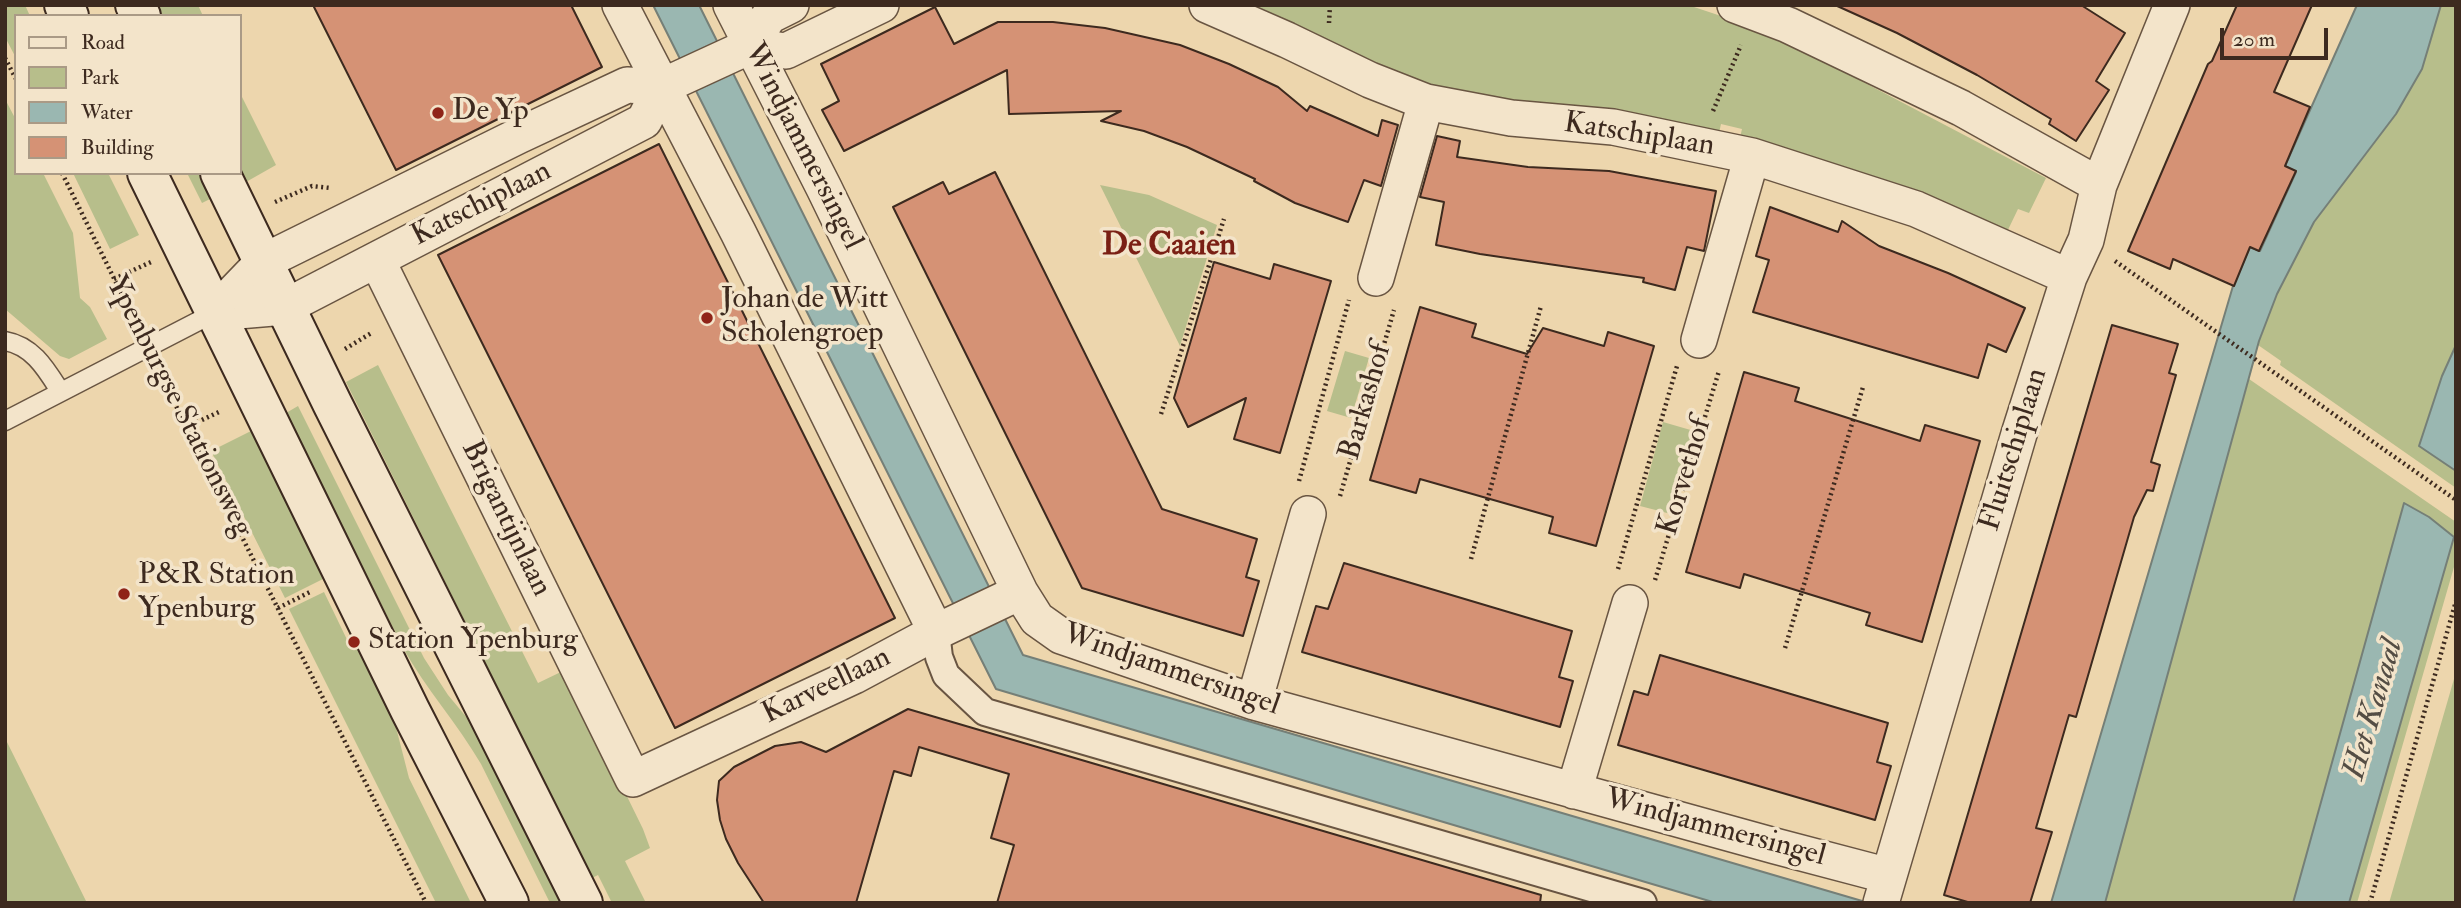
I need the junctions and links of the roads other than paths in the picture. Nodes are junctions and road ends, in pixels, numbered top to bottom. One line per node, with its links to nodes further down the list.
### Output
1 (621, 5): 10 (street)
2 (731, 5): 9 (street, Windjammersingel)
3 (791, 5): 9 (street)
4 (881, 5): 9 (street)
5 (1207, 5): 11 (street, Katschiplaan)
6 (2172, 5): 15 (street, Fluitschiplaan)
7 (1744, 8): 8 (street)
8 (1792, 15): 15 (street)
9 (740, 51): 10 (street, Katschiplaan); 28 (street, Windjammersingel)
10 (674, 81): 16 (street, Katschiplaan); 17 (street, Katschiplaan); 29 (street)
11 (1426, 102): 12 (street, Katschiplaan); 19 (street)
12 (1752, 156): 18 (street, Katschiplaan); 23 (street)
13 (149, 175): 21 (main road)
14 (221, 175): 17 (main road)
15 (2099, 185): 18 (street, Fluitschiplaan)
16 (377, 260): 20 (street, Katschiplaan); 31 (street, Brigantijnlaan)
17 (263, 262): 20 (main road); 21 (street, Katschiplaan)
18 (2069, 277): 33 (street, Fluitschiplaan)
19 (1375, 291)
20 (285, 307): 21 (street); 35 (main road)
21 (214, 313): 24 (lane); 34 (main road)
22 (5, 341): 24 (lane)
23 (1700, 354)
24 (60, 391): 25 (lane)
25 (5, 421)
26 (1314, 501): 30 (street)
27 (1642, 592): 32 (street)
28 (1010, 596): 29 (street, Karveellaan); 30 (street, Windjammersingel)
29 (947, 627): 31 (street, Karveellaan); 36 (street)
30 (1254, 702): 32 (street, Windjammersingel)
31 (633, 779)
32 (1574, 791): 33 (street, Windjammersingel)
33 (1884, 893)
34 (509, 903)
35 (583, 903)
36 (1643, 903)

